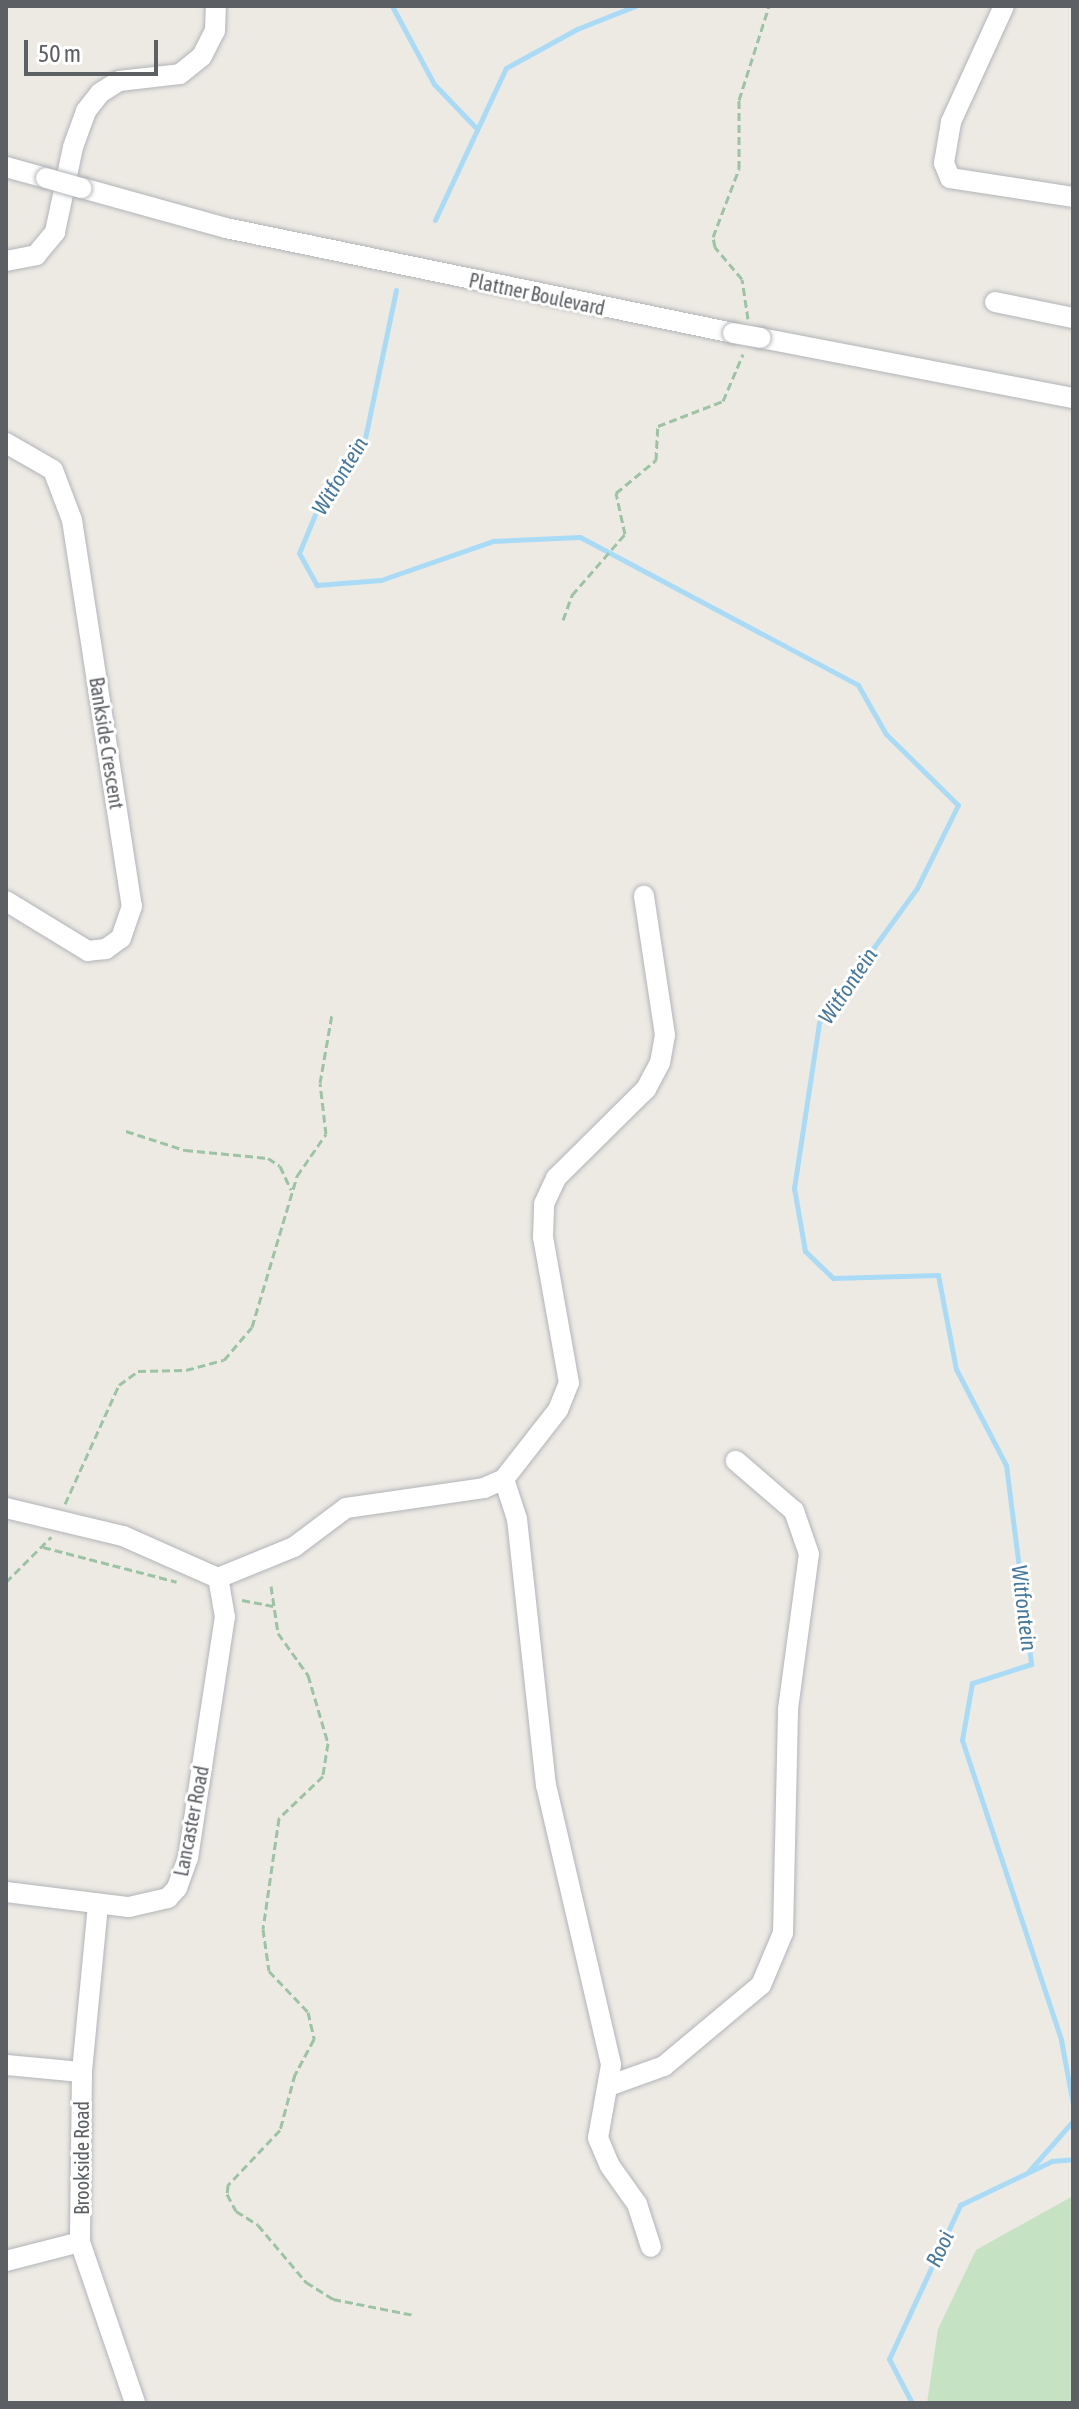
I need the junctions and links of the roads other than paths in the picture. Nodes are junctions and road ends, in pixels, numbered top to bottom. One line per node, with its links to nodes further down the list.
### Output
1 (216, 6): 5 (street)
2 (1004, 6): 4 (street)
3 (6, 167): 8 (street, Plattner Boulevard, bridge)
4 (1073, 197)
5 (6, 261)
6 (995, 302): 7 (street)
7 (1073, 318)
8 (1073, 398)
9 (6, 443): 11 (street, Bankside Crescent)
10 (644, 896): 13 (street)
11 (6, 901)
12 (736, 1461): 20 (street)
13 (504, 1479): 15 (street); 20 (street)
14 (6, 1508): 15 (street)
15 (220, 1587): 17 (street, Lancaster Road)
16 (6, 1892): 17 (street, Lancaster Road)
17 (98, 1905): 19 (street, Brookside Road)
18 (6, 2065): 19 (street)
19 (82, 2072): 21 (street, Brookside Road)
20 (611, 2085): 22 (street)
21 (80, 2242): 23 (street); 24 (street, Brookside Road)
22 (651, 2247)
23 (6, 2261)
24 (135, 2403)

